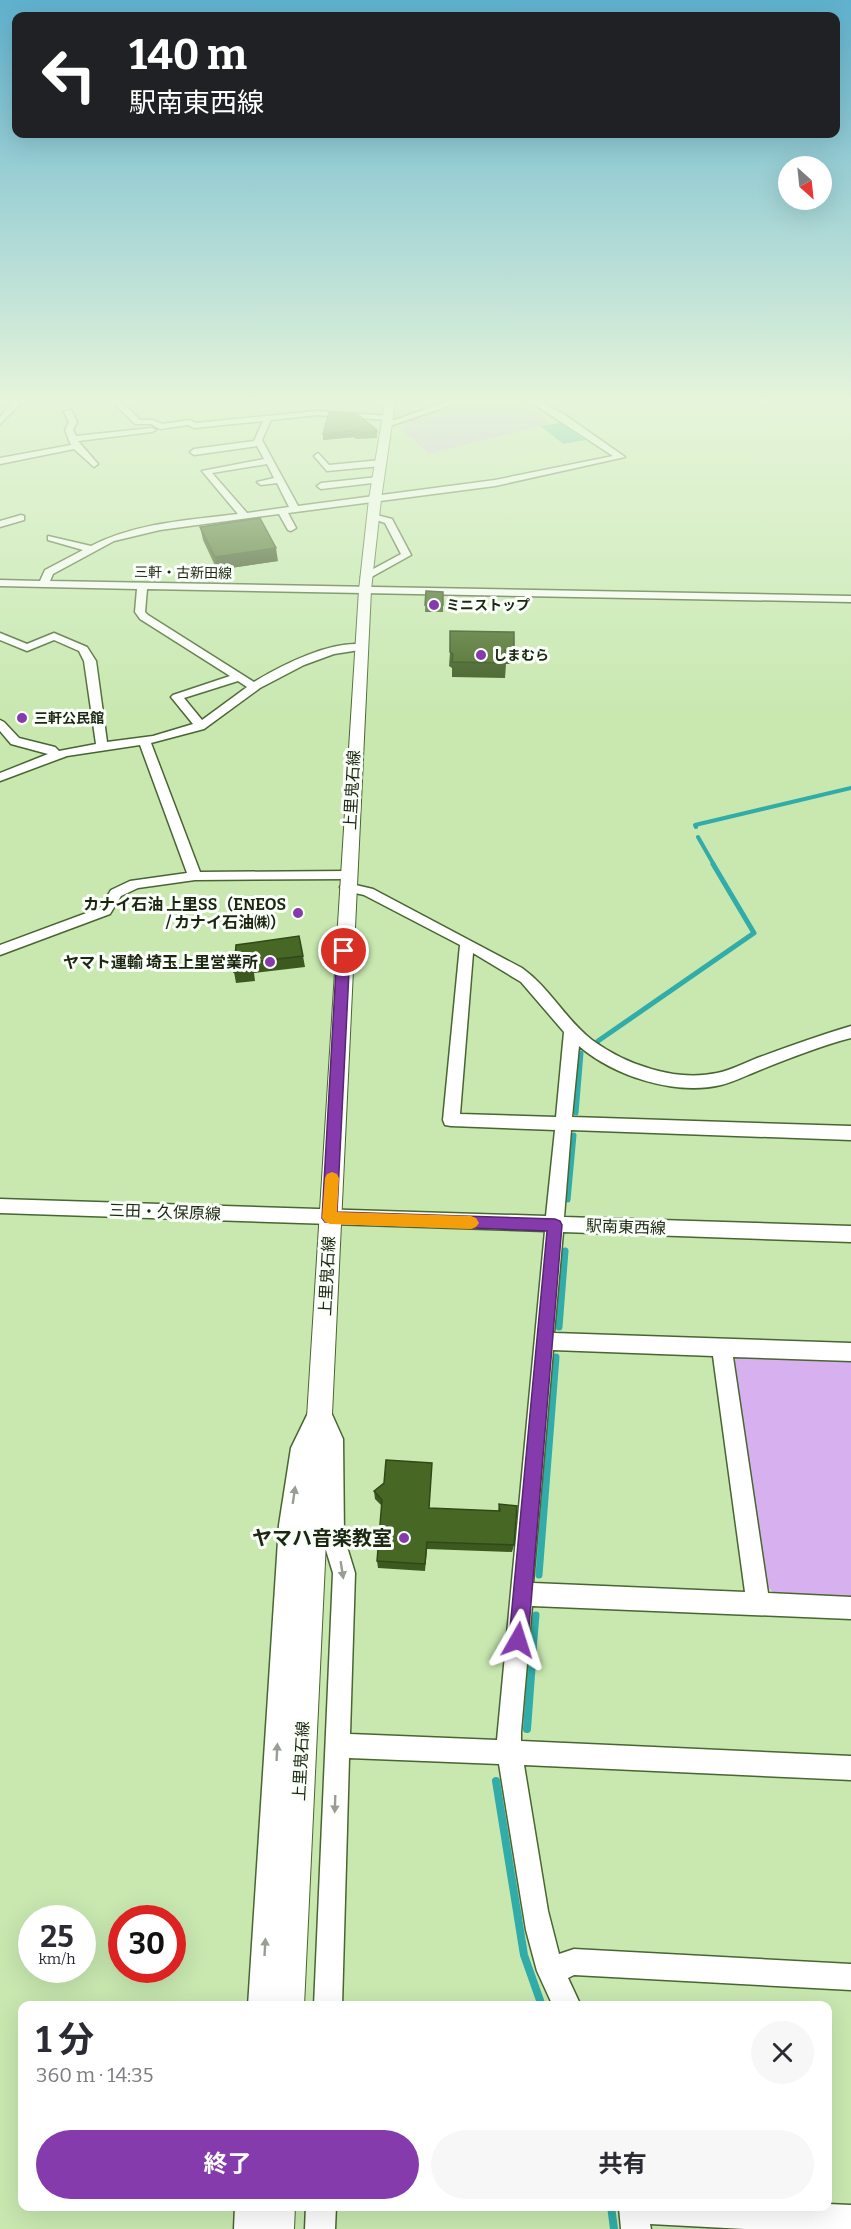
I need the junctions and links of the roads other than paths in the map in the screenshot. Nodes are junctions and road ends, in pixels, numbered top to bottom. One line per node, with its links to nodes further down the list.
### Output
1 (237, 507): 7 (street)
2 (304, 507): 5 (street)
3 (375, 507): 15 (main road, 上里鬼石線)
4 (384, 507): 15 (street)
5 (295, 509): 6 (street)
6 (282, 511): 7 (street); 10 (street)
7 (245, 516): 12 (street)
8 (21, 518): 9 (street)
9 (0, 524)
10 (291, 528)
11 (51, 538): 12 (street)
12 (91, 549): 14 (street)
13 (0, 584): 14 (street, 三軒・古新田線)
14 (43, 584): 16 (street, 三軒・古新田線)
15 (365, 584): 16 (street, 三軒・古新田線); 17 (street, 三軒・古新田線); 19 (main road, 上里鬼石線)
16 (142, 586): 20 (street)
17 (851, 598)
18 (0, 636): 25 (street)
19 (362, 647): 21 (street); 29 (main road, 上里鬼石線)
20 (238, 677): 21 (street); 23 (street)
21 (255, 687): 23 (street)
22 (0, 723): 26 (street)
23 (200, 726): 24 (street)
24 (144, 740): 25 (street); 28 (street)
25 (102, 747): 26 (street)
26 (57, 755): 27 (street)
27 (0, 777)
28 (195, 876): 29 (street); 31 (street)
29 (347, 881): 30 (street); 37 (main road, 上里鬼石線)
30 (467, 944): 32 (street); 34 (street)
31 (0, 950)
32 (572, 1031): 33 (street); 34 (street)
33 (851, 1032)
34 (563, 1124): 35 (street); 38 (street)
35 (851, 1133)
36 (0, 1206): 37 (street, 三田・久保原線)
37 (330, 1218): 38 (street, 駅南東西線); 43 (main road, 上里鬼石線)
38 (555, 1225): 39 (street, 駅南東西線); 40 (street)
39 (851, 1234)
40 (545, 1341): 41 (street); 44 (street)
41 (722, 1347): 42 (street); 45 (street)
42 (851, 1352)
43 (320, 1411): 47 (street, one-way to 47); 52 (street, one-way to 43); 53 (main road, 上里鬼石線)
44 (522, 1594): 45 (street); 48 (street)
45 (758, 1604): 46 (street)
46 (851, 1608)
47 (337, 1745): 48 (street); 54 (street, one-way to 54)
48 (510, 1752): 49 (street); 50 (street)
49 (851, 1768)
50 (550, 1971): 51 (street); 55 (street)
51 (851, 1977)
52 (262, 2001)
53 (288, 2001)
54 (328, 2001)
55 (565, 2001)
56 (250, 2211): 61 (street)
57 (276, 2211): 62 (main road)
58 (321, 2211): 63 (street)
59 (635, 2215): 60 (street)
60 (851, 2220)
61 (249, 2229)
62 (275, 2229)
63 (320, 2229)

